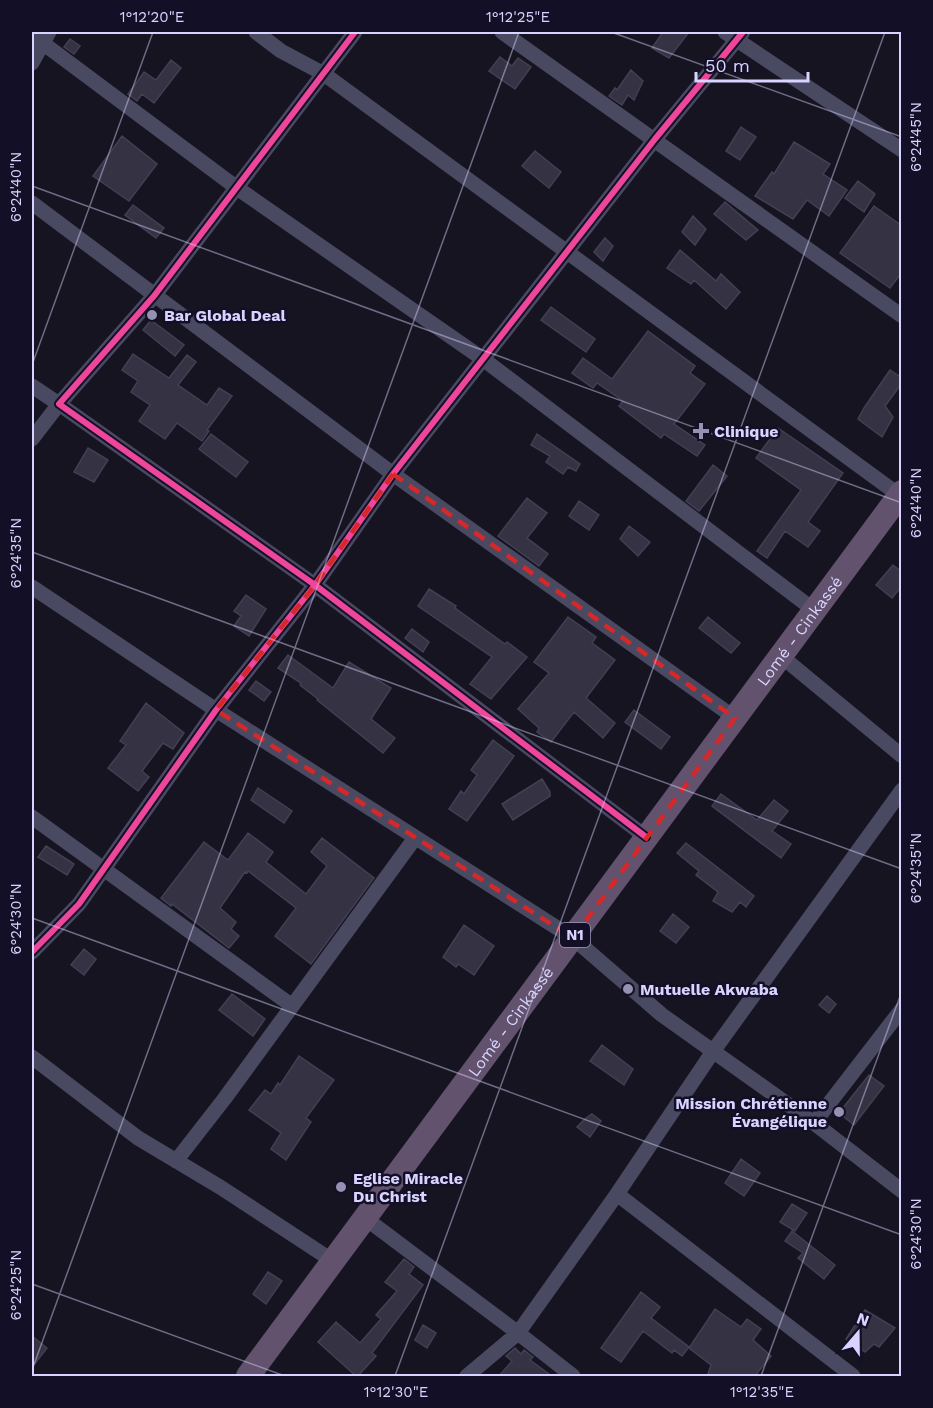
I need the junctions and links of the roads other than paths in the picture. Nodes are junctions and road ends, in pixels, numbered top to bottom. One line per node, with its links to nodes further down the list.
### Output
1 (256, 32): 7 (street)
2 (356, 32): 7 (street)
3 (502, 32): 8 (street)
4 (735, 34): 8 (street); 9 (street)
5 (40, 36): 6 (street); 10 (street)
6 (32, 63)
7 (324, 74): 10 (street); 12 (street)
8 (655, 139): 12 (street); 14 (street)
9 (902, 150)
10 (237, 188): 13 (street); 15 (street)
11 (32, 203): 13 (street)
12 (566, 253): 15 (street); 20 (street)
13 (154, 296): 17 (street); 19 (street)
14 (902, 316)
15 (483, 359): 19 (street); 23 (street)
16 (32, 386): 17 (street)
17 (59, 404): 18 (street); 21 (street)
18 (32, 439)
19 (393, 474): 21 (street); 26 (street)
20 (900, 493): 23 (highway, Lomé - Cinkassé / N1)
21 (315, 585): 25 (street); 30 (street)
22 (32, 588): 25 (street)
23 (814, 610): 24 (highway, Lomé - Cinkassé / N1)
24 (781, 656): 26 (highway, Lomé - Cinkassé / N1); 27 (street)
25 (216, 710): 31 (street); 32 (street)
26 (735, 718): 30 (highway, Lomé - Cinkassé / N1)
27 (902, 756)
28 (902, 790): 37 (street)
29 (32, 817): 32 (street)
30 (646, 837): 33 (highway, Lomé - Cinkassé / N1)
31 (415, 838): 33 (street); 35 (street)
32 (105, 869): 34 (street); 35 (street)
33 (573, 938): 37 (street); 43 (highway, Lomé - Cinkassé / N1)
34 (32, 952)
35 (291, 1005): 40 (street)
36 (902, 1009): 39 (street)
37 (714, 1050): 39 (street); 42 (street)
38 (32, 1057): 40 (street)
39 (814, 1123): 41 (street)
40 (176, 1161): 44 (street)
41 (902, 1191)
42 (617, 1194): 45 (street); 49 (street)
43 (366, 1218): 44 (highway, Lomé - Cinkassé / N1); 45 (street)
44 (333, 1262): 46 (highway, Lomé - Cinkassé / N1)
45 (518, 1333): 47 (street); 48 (street)
46 (252, 1375)
47 (467, 1377)
48 (573, 1377)
49 (853, 1377)

